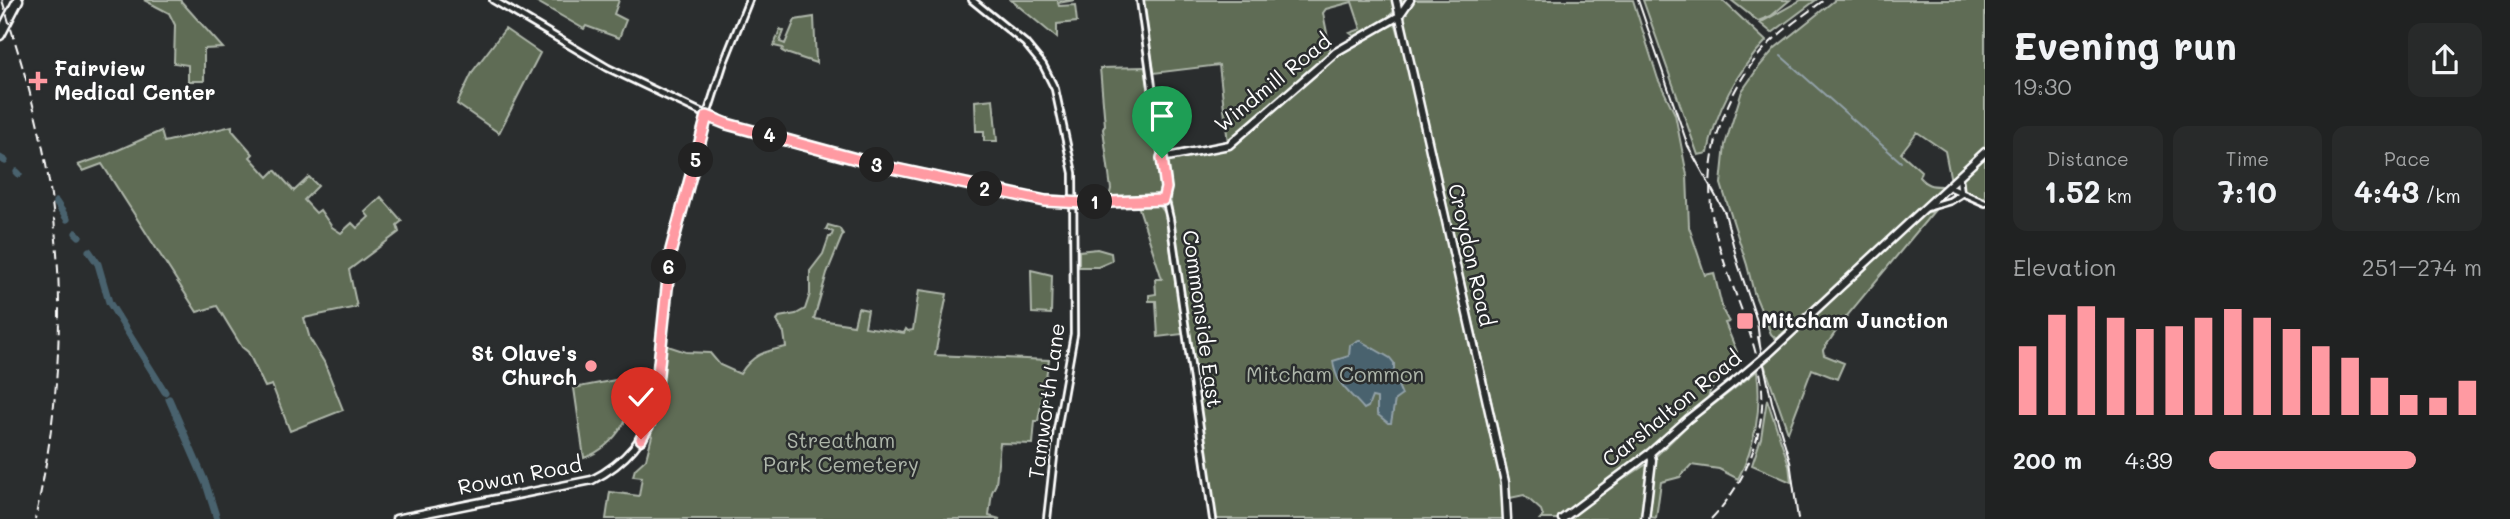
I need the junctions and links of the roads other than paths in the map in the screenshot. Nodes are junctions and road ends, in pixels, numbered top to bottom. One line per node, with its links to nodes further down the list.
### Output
1 (18, 0): 9 (highway)
2 (493, 0): 10 (street)
3 (749, 0): 10 (street)
4 (972, 0): 17 (street, Tamworth Lane)
5 (1140, 0): 12 (street, Commonside East)
6 (1396, 0): 8 (main road, Croydon Road)
7 (1410, 0): 8 (main road)
8 (1399, 16): 12 (main road, Windmill Road); 24 (main road, Croydon Road)
9 (0, 35)
10 (707, 116): 17 (main road); 21 (main road, Rowan Road)
11 (1985, 152): 13 (main road, Carshalton Road)
12 (1162, 158): 16 (main road, Commonside East)
13 (1959, 177): 14 (main road, Carshalton Road); 15 (street)
14 (1949, 187): 15 (street); 19 (main road, Carshalton Road)
15 (1961, 194): 18 (street); 19 (street)
16 (1163, 200): 17 (main road); 23 (street, Commonside East)
17 (1075, 203): 22 (street, Tamworth Lane)
18 (1985, 203)
19 (1926, 208): 20 (main road, Carshalton Road, bridge)
20 (1650, 453): 25 (main road, Carshalton Road); 26 (main road)
21 (396, 519)
22 (1047, 519)
23 (1213, 519)
24 (1507, 519)
25 (1562, 519)
26 (1644, 519)

